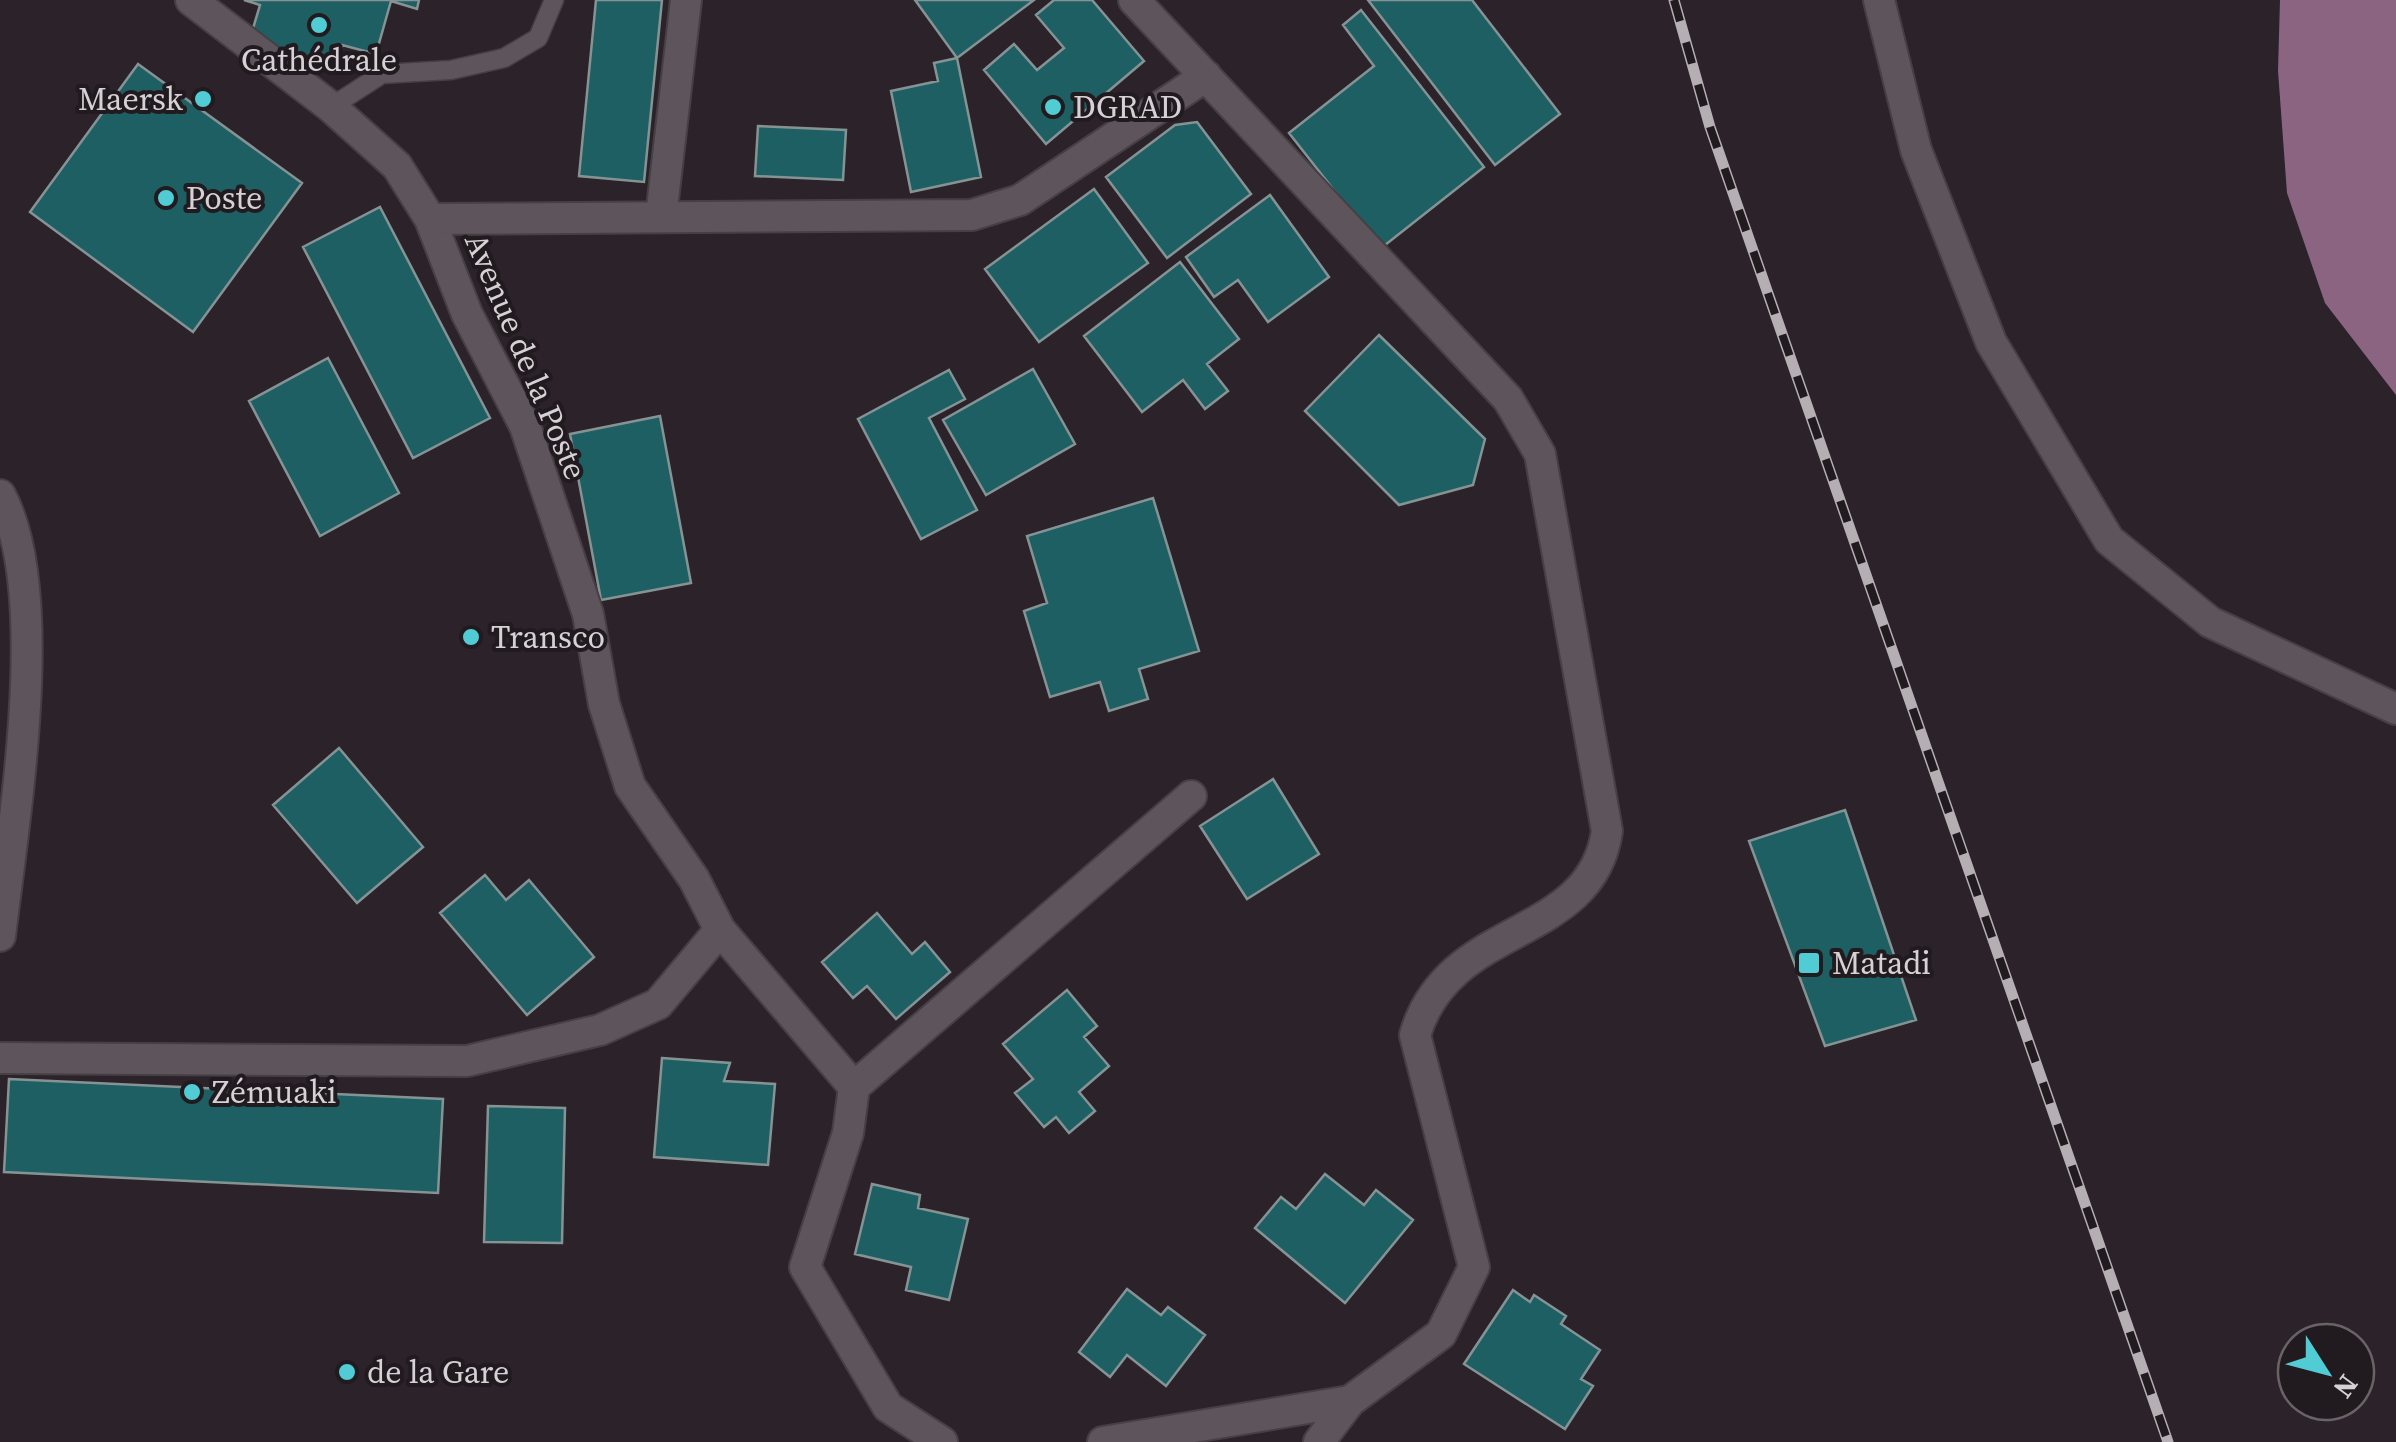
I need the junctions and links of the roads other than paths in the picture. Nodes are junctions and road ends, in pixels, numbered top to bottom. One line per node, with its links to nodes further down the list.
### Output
1 (191, 0): 7 (street, Avenue de la Poste)
2 (554, 0): 7 (lane)
3 (686, 0): 8 (street)
4 (1134, 0): 6 (street)
5 (1879, 0): 11 (street)
6 (1206, 76): 8 (street); 17 (street)
7 (331, 107): 9 (street, Avenue de la Poste)
8 (660, 217): 9 (street)
9 (430, 219): 13 (street, Avenue de la Poste)
10 (0, 496): 14 (street)
11 (2396, 709)
12 (1191, 796): 16 (street)
13 (720, 930): 15 (street); 16 (street, Avenue de la Poste)
14 (0, 936)
15 (0, 1058)
16 (854, 1087): 18 (street)
17 (1350, 1400): 19 (street); 20 (street)
18 (942, 1442)
19 (1103, 1442)
20 (1319, 1442)

